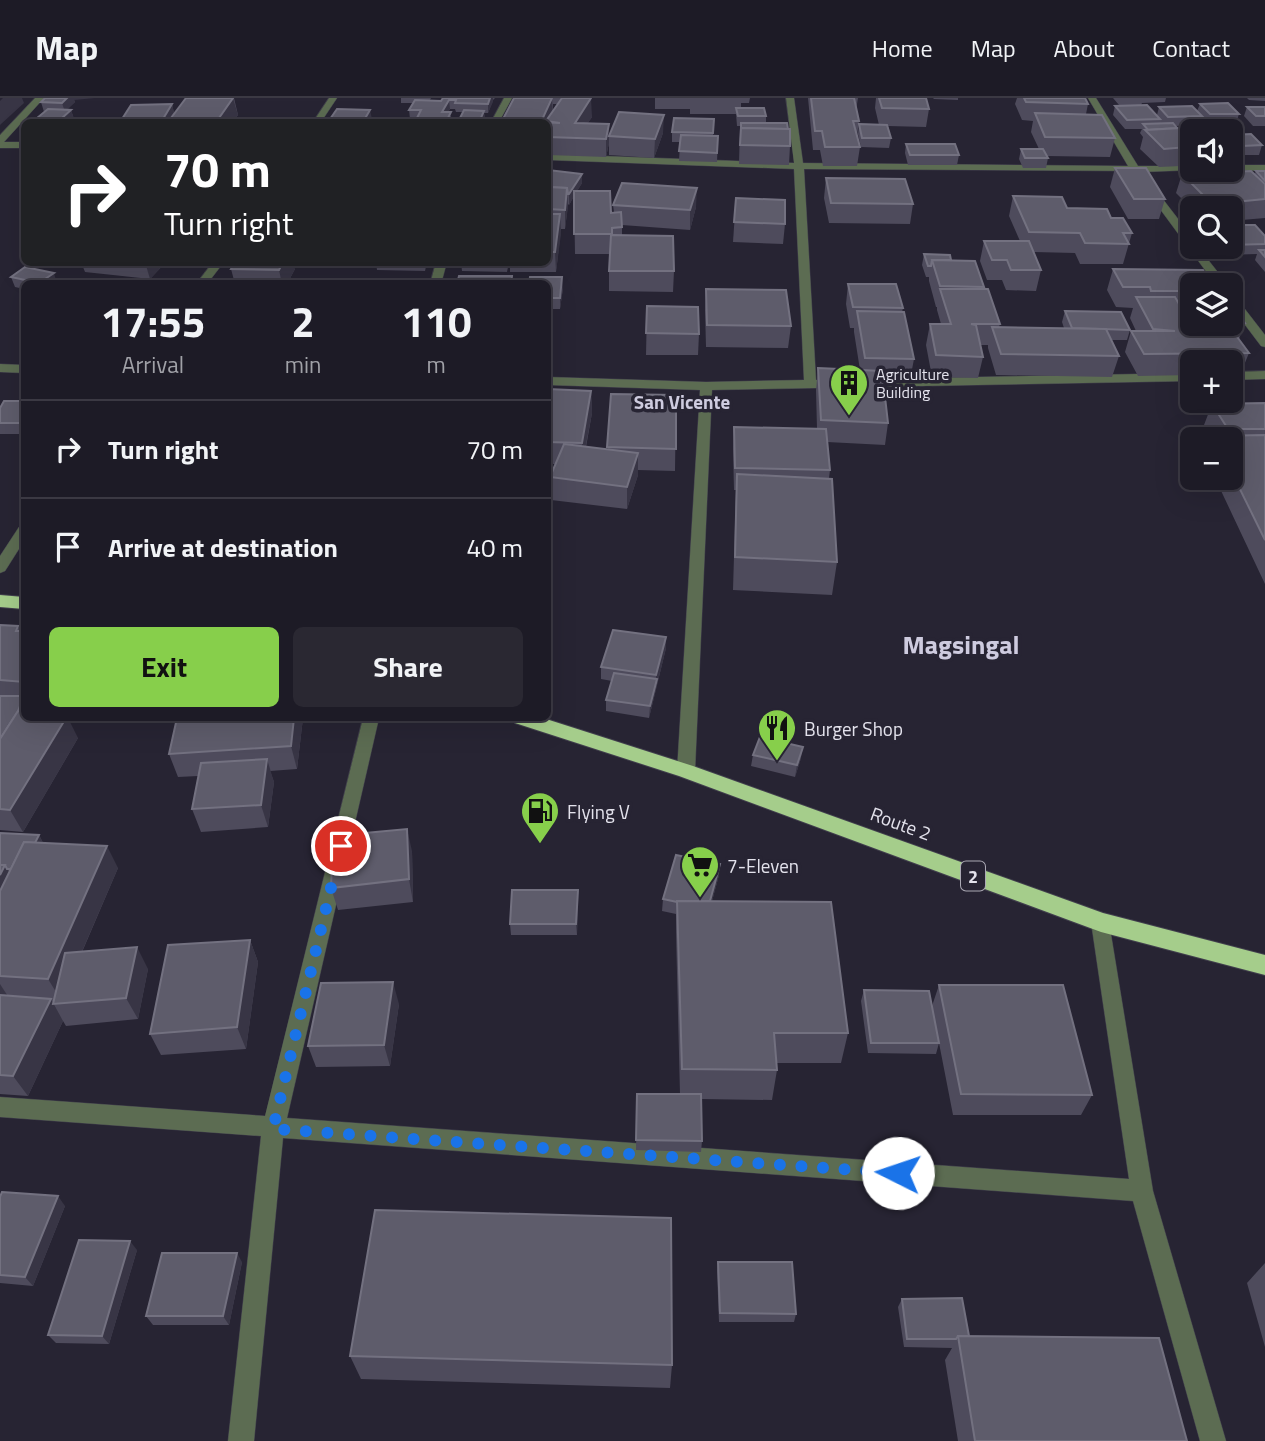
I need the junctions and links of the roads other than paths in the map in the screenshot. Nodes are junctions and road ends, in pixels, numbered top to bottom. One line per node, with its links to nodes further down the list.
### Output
1 (40, 98): 7 (street)
2 (333, 98): 8 (street)
3 (508, 98): 9 (street)
4 (790, 98): 13 (street)
5 (1092, 98): 17 (street)
6 (21, 119): 10 (street)
7 (21, 119)
8 (319, 119)
9 (497, 119)
10 (0, 143): 11 (street)
11 (21, 145)
12 (551, 157): 13 (street)
13 (799, 166): 17 (street); 31 (street)
14 (1243, 168): 15 (street)
15 (1265, 168)
16 (1180, 169): 17 (street)
17 (1136, 170): 18 (street)
18 (1180, 230)
19 (1202, 259): 21 (street)
20 (216, 266): 22 (street)
21 (1213, 273)
22 (204, 280)
23 (1243, 314): 24 (street)
24 (1265, 343)
25 (0, 368): 26 (street)
26 (21, 369)
27 (1265, 375): 28 (street)
28 (1243, 376)
29 (1180, 377): 31 (street)
30 (551, 380): 32 (street)
31 (810, 384): 32 (street)
32 (706, 386): 39 (street)
33 (21, 535): 34 (street)
34 (0, 568)
35 (0, 601): 36 (highway)
36 (21, 603)
37 (370, 721): 43 (street)
38 (531, 721): 39 (highway, Route 2 / 2)
39 (687, 771): 40 (highway, Route 2 / 2)
40 (1101, 922): 41 (highway, Route 2 / 2); 44 (street)
41 (1265, 965)
42 (0, 1107): 43 (street)
43 (273, 1129): 44 (street); 45 (street)
44 (1143, 1191): 46 (street)
45 (241, 1441)
46 (1213, 1441)

